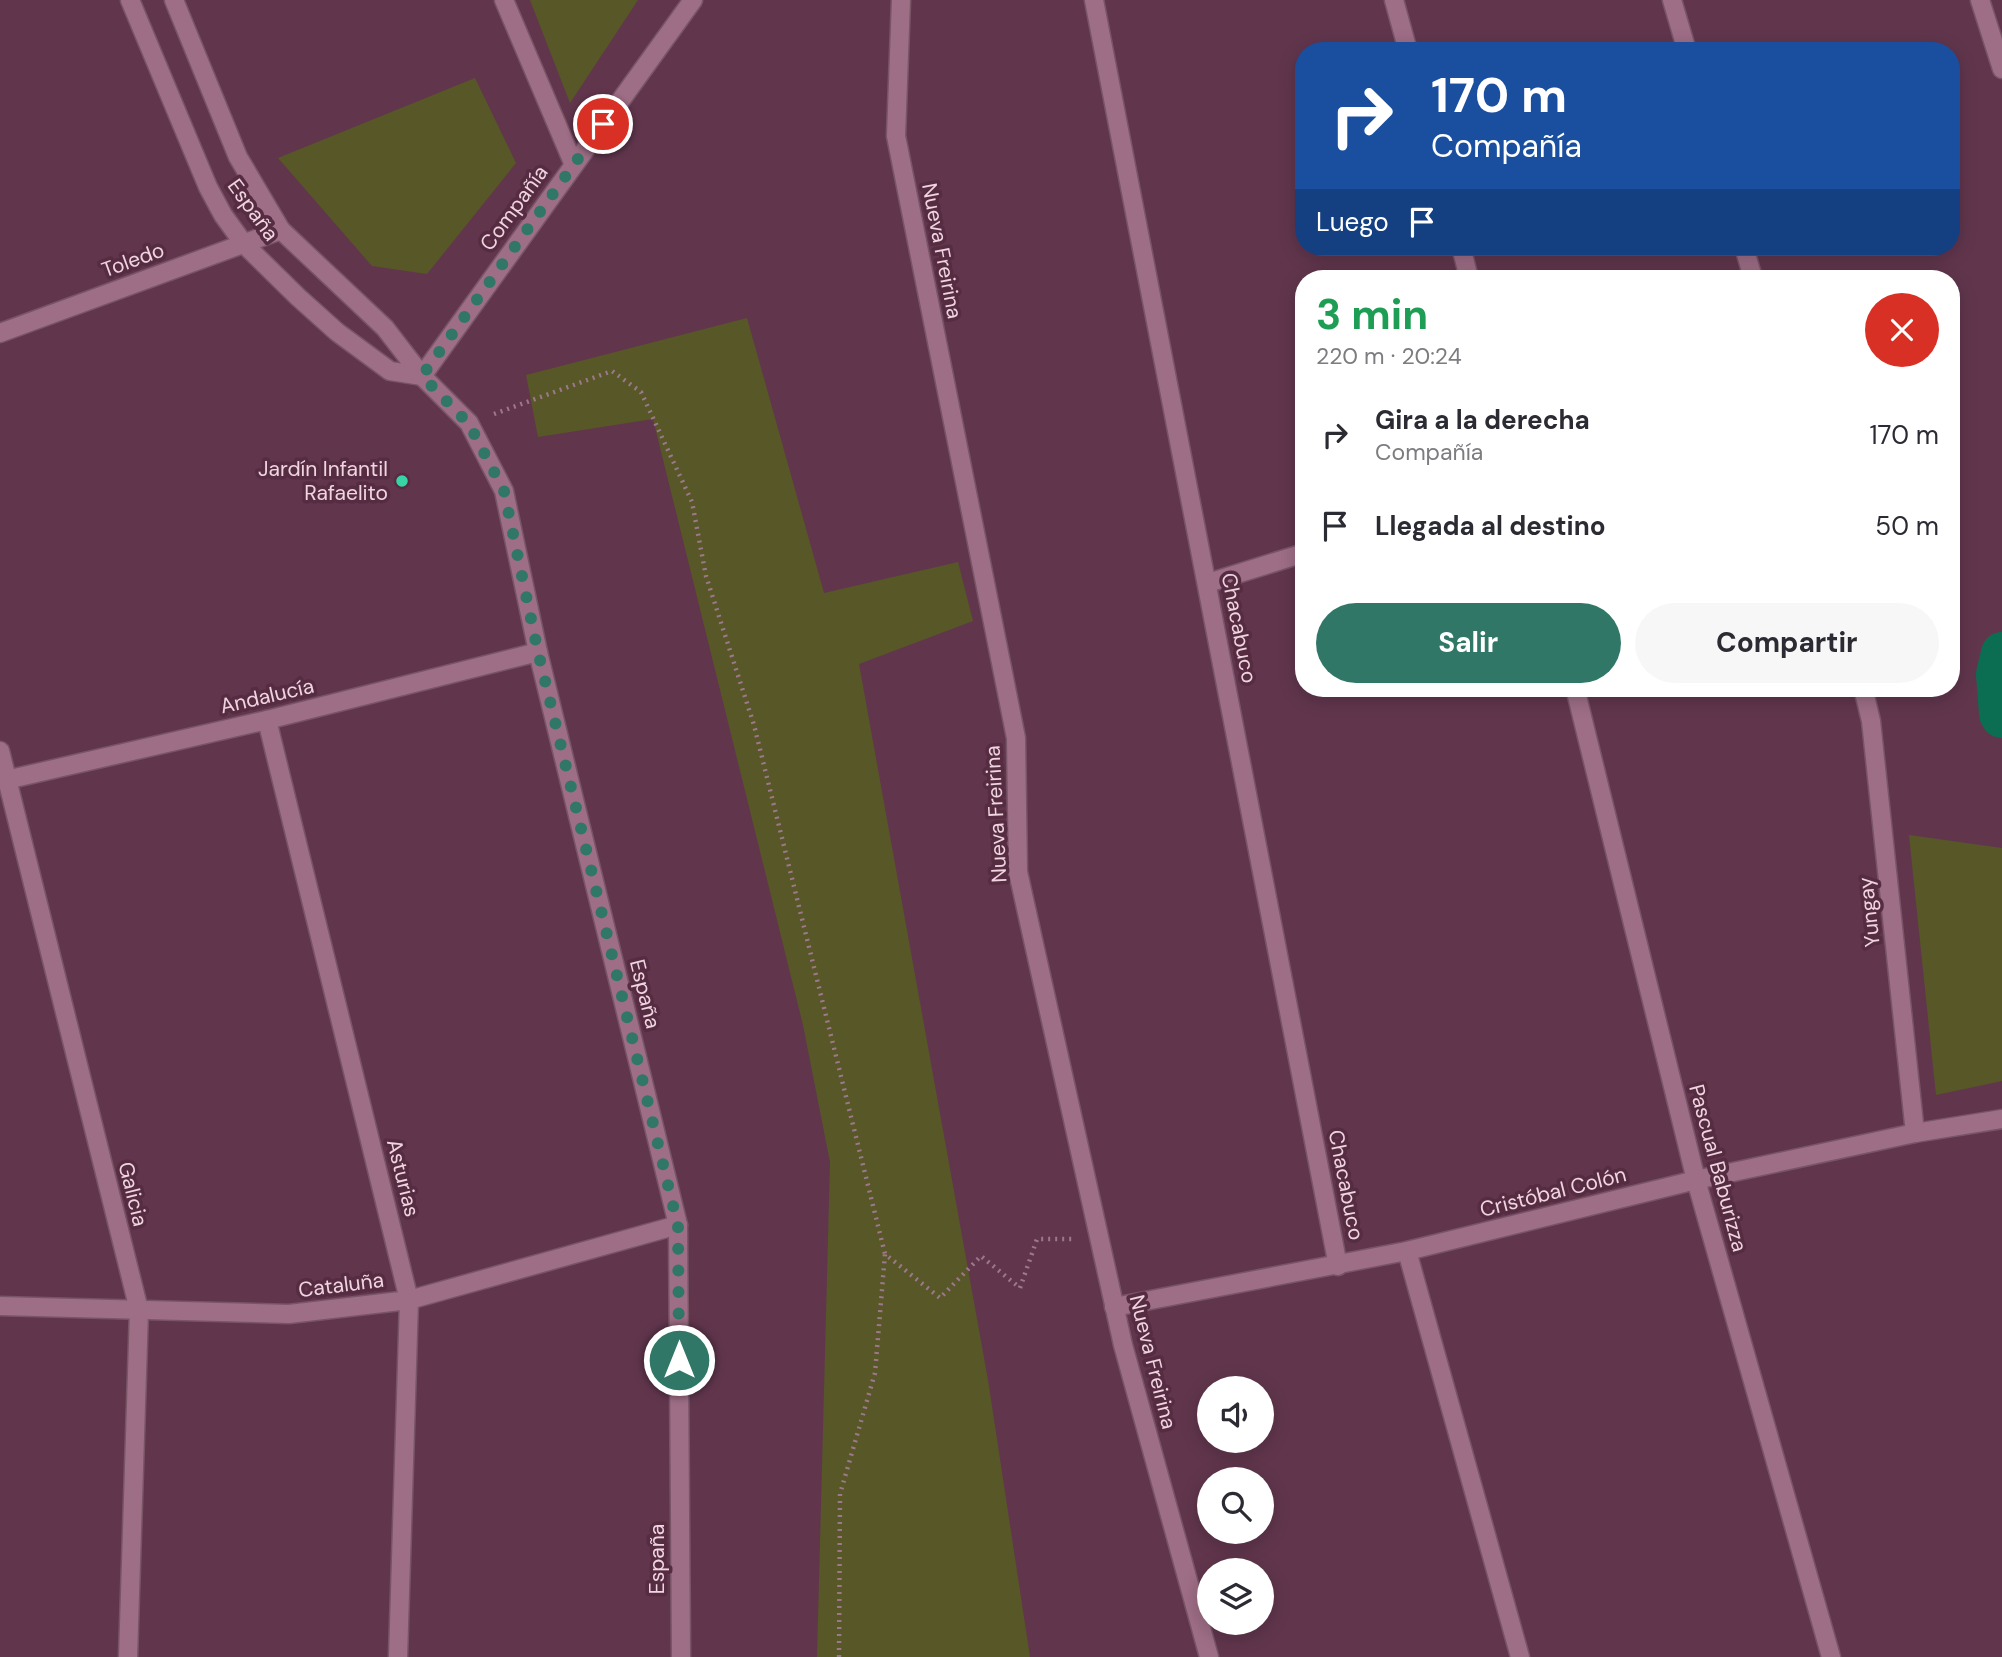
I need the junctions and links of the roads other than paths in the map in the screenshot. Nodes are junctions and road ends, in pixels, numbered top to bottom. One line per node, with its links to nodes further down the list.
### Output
1 (130, 0): 15 (street, España)
2 (174, 0): 14 (street, España)
3 (504, 0): 13 (street)
4 (693, 0): 13 (street, Compañía)
5 (901, 0): 34 (street, Nueva Freirina)
6 (1094, 0): 19 (street, Chacabuco)
7 (1394, 0): 10 (street)
8 (1672, 0): 11 (street)
9 (1980, 0): 12 (street)
10 (1406, 42)
11 (1684, 42)
12 (2002, 69)
13 (573, 165): 17 (street, Compañía)
14 (281, 230): 15 (street, Toledo); 17 (street, España)
15 (244, 244): 16 (street, Toledo); 17 (street, España)
16 (0, 332)
17 (422, 376): 20 (street, España)
18 (1295, 556): 19 (street)
19 (1208, 583): 31 (street, Chacabuco)
20 (538, 652): 23 (street, Andalucía); 29 (street, España)
21 (1577, 697): 28 (street, Pascual Baburizza)
22 (1865, 697): 27 (street, Yungay)
23 (267, 720): 25 (street, Andalucía); 32 (street, Asturias)
24 (0, 751): 25 (street, Galicia)
25 (6, 780): 35 (street, Galicia)
26 (2002, 1119): 27 (street, Cristóbal Colón)
27 (1915, 1133): 28 (street, Cristóbal Colón)
28 (1696, 1180): 30 (street, Cristóbal Colón); 41 (street, Pascual Baburizza)
29 (678, 1226): 32 (street, Cataluña); 38 (street, España)
30 (1407, 1251): 31 (street, Cristóbal Colón); 40 (street)
31 (1338, 1266): 34 (street, Cristóbal Colón)
32 (409, 1300): 35 (street, Cataluña); 37 (street, Asturias)
33 (0, 1306): 35 (street, Cataluña)
34 (1114, 1307): 39 (street, Nueva Freirina)
35 (139, 1310): 36 (street, Galicia)
36 (128, 1657)
37 (398, 1657)
38 (681, 1657)
39 (1209, 1657)
40 (1520, 1657)
41 (1831, 1657)

